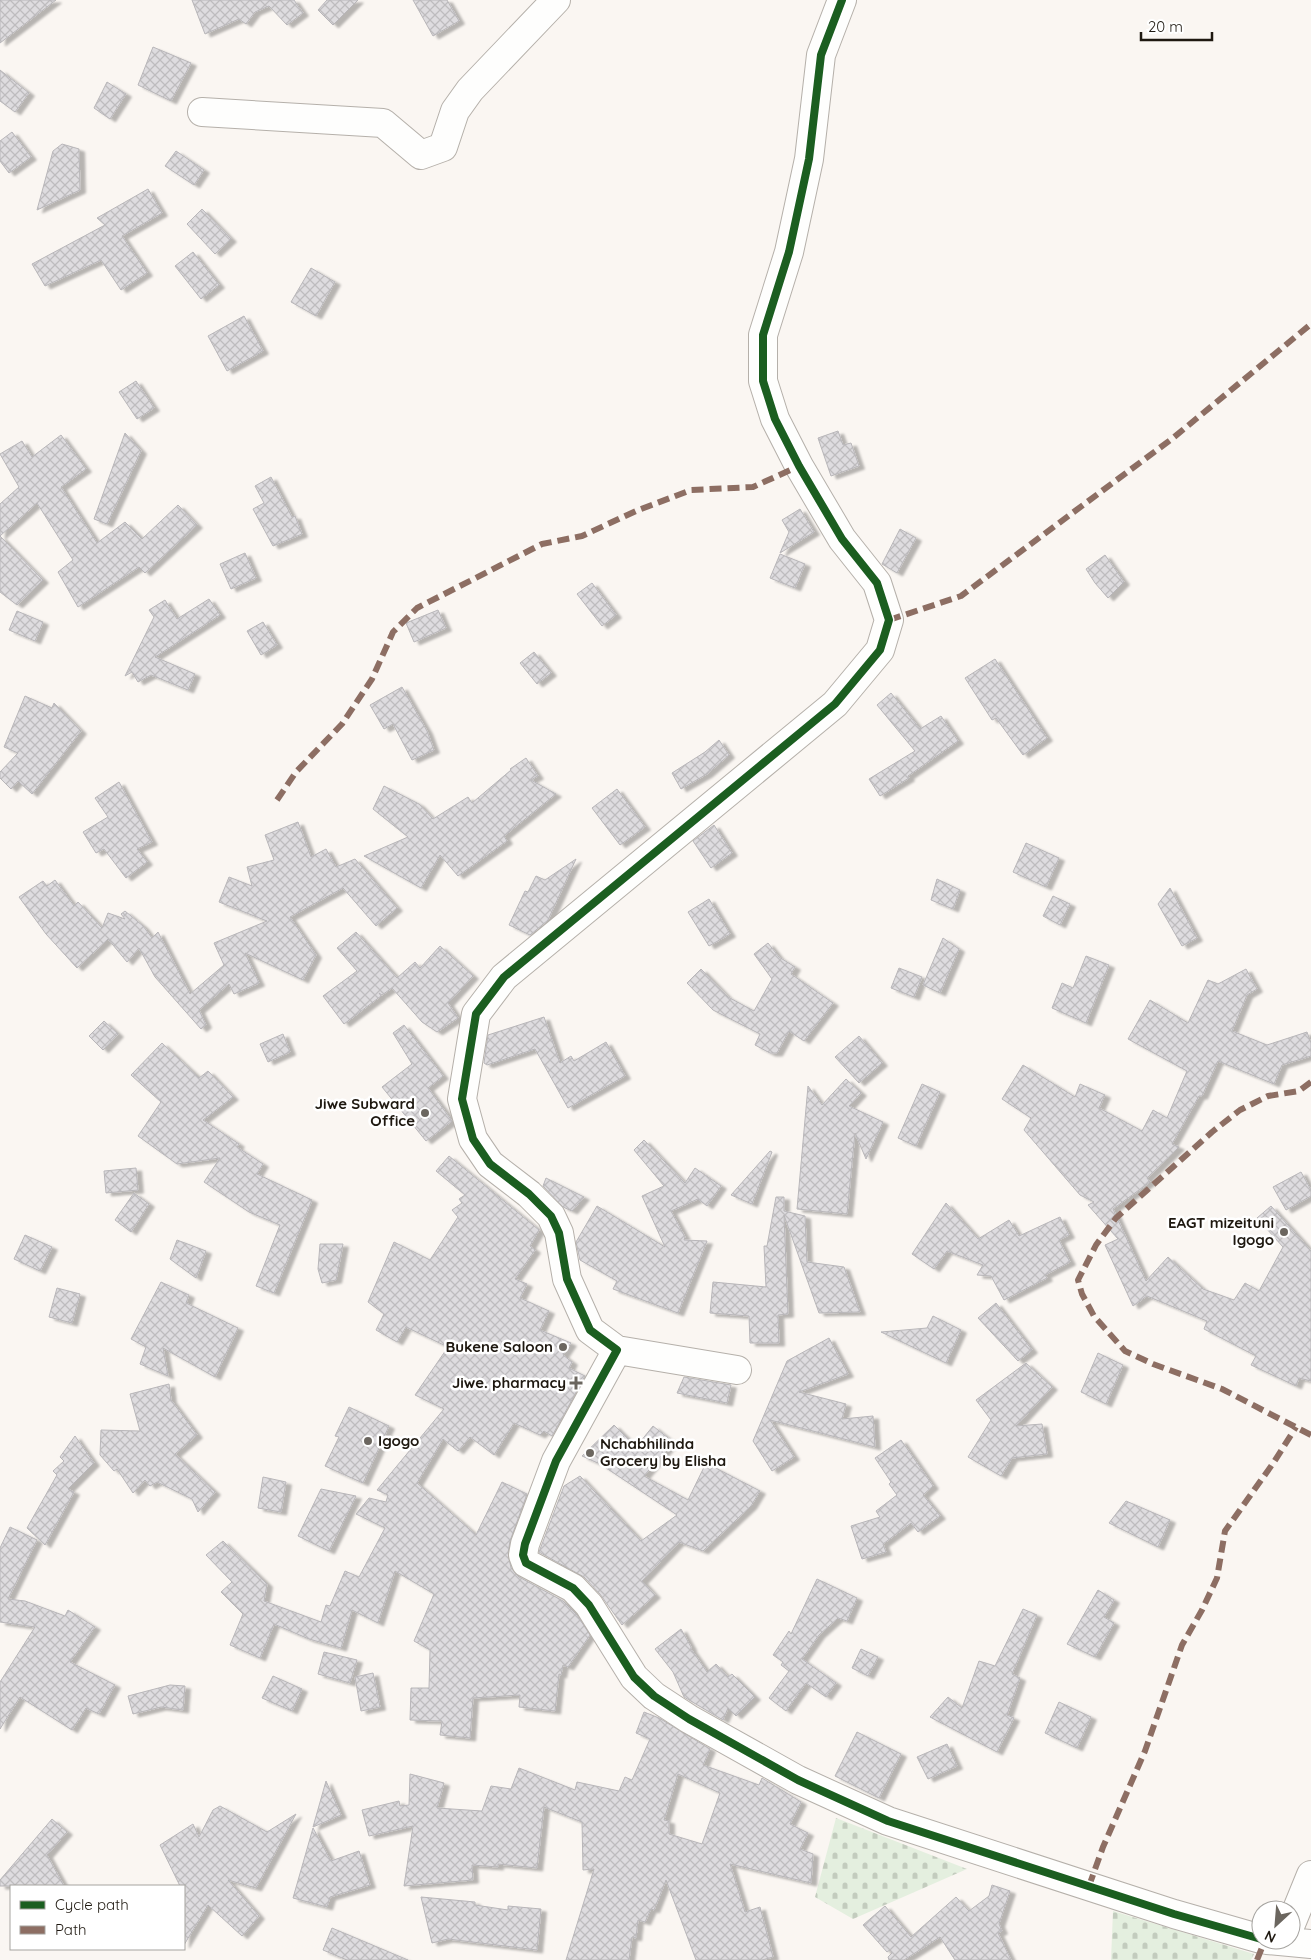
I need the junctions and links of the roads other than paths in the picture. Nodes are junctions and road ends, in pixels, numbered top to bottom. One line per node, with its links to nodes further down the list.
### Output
1 (556, 0): 3 (street)
2 (842, 0): 4 (street)
3 (202, 112)
4 (618, 1350): 5 (street); 8 (street)
5 (737, 1370)
6 (1311, 1875): 7 (street)
7 (1297, 1900)
8 (1251, 1931)

